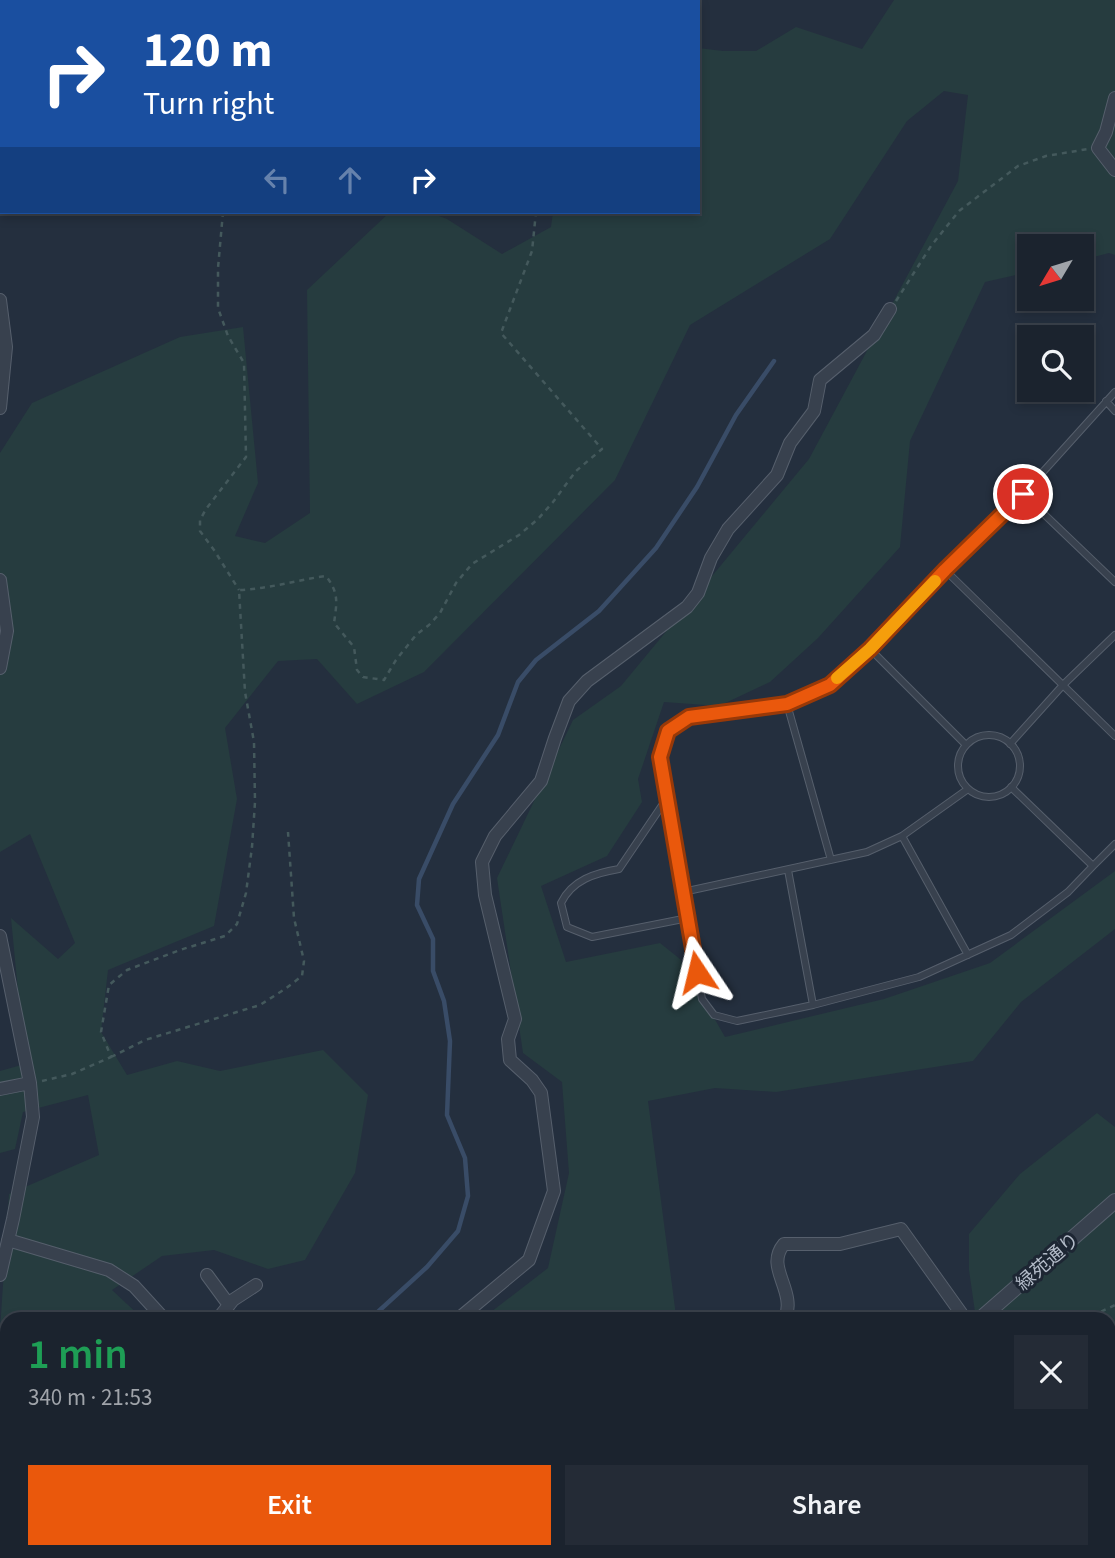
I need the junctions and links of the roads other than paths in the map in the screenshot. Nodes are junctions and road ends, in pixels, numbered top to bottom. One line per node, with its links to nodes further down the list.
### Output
1 (1115, 98): 2 (street)
2 (1115, 170)
3 (0, 300): 7 (street)
4 (890, 309): 45 (street)
5 (1115, 392): 6 (lane)
6 (1106, 401): 8 (lane); 9 (lane)
7 (0, 408)
8 (1115, 411)
9 (1023, 494): 10 (lane); 12 (lane)
10 (945, 570): 14 (lane); 16 (lane)
11 (0, 580): 15 (street)
12 (1115, 582)
13 (1115, 635): 16 (lane)
14 (870, 649): 17 (lane); 20 (lane)
15 (0, 668)
16 (1063, 685): 18 (lane); 19 (lane)
17 (787, 704): 23 (lane); 26 (lane)
18 (1115, 736)
19 (1010, 744): 20 (lane); 21 (lane)
20 (966, 745): 22 (lane)
21 (1012, 788): 22 (lane); 27 (lane)
22 (968, 789): 24 (lane)
23 (667, 798): 29 (lane); 30 (lane)
24 (902, 836): 26 (lane); 32 (lane)
25 (1115, 844): 27 (lane)
26 (831, 860): 28 (lane)
27 (1093, 866): 32 (lane)
28 (788, 870): 29 (lane); 33 (lane)
29 (683, 892): 30 (lane)
30 (688, 918): 33 (lane)
31 (0, 936): 34 (street)
32 (968, 955): 33 (lane)
33 (813, 1005)
34 (30, 1083): 35 (street); 37 (street)
35 (0, 1089)
36 (1115, 1201): 48 (street, 緑苑通り)
37 (7, 1219): 38 (street)
38 (8, 1240): 39 (street); 43 (street)
39 (0, 1275)
40 (207, 1276): 42 (street)
41 (256, 1285): 42 (street)
42 (229, 1305): 44 (street)
43 (158, 1312)
44 (223, 1312)
45 (466, 1312)
46 (787, 1312): 47 (street)
47 (960, 1312)
48 (988, 1312)

